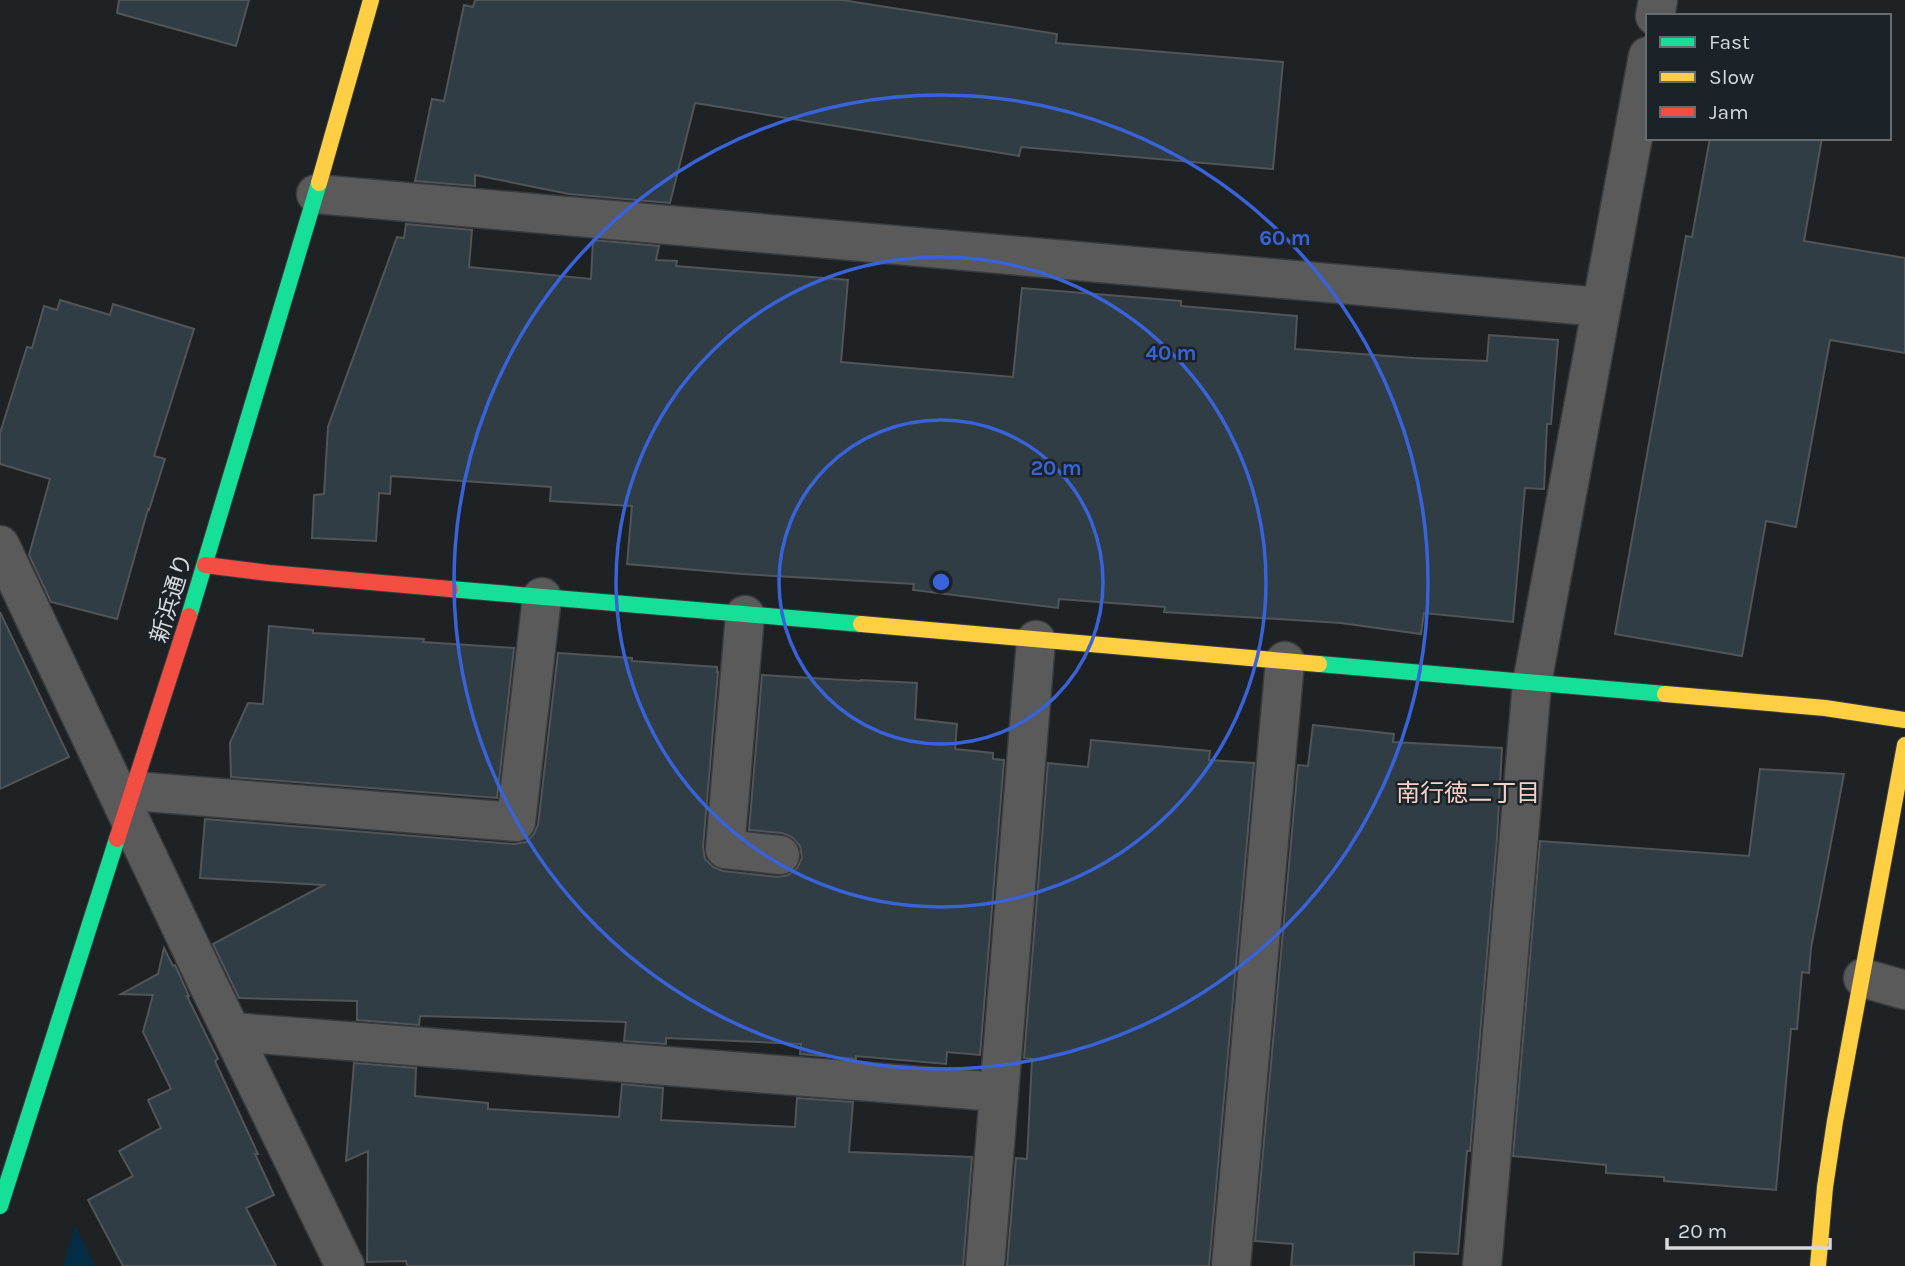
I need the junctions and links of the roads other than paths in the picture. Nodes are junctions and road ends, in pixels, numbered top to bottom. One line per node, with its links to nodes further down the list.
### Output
1 (371, 0): 3 (street, 新浜通り)
2 (1646, 67): 4 (street)
3 (316, 194): 4 (street); 6 (street, 新浜通り)
4 (1601, 307): 11 (street)
5 (0, 545): 14 (street)
6 (205, 565): 7 (street); 14 (street, 新浜通り)
7 (542, 597): 8 (street); 14 (street)
8 (745, 615): 9 (street); 15 (street)
9 (1036, 640): 10 (street); 19 (street)
10 (1285, 661): 11 (street); 24 (street)
11 (1532, 683): 12 (street); 25 (street)
12 (1905, 719)
13 (1905, 745): 16 (street)
14 (130, 802): 18 (street); 20 (street, 新浜通り)
15 (780, 855)
16 (1863, 978): 17 (street); 26 (street)
17 (1905, 990)
18 (232, 1031): 19 (street); 22 (street)
19 (999, 1092): 23 (street)
20 (6, 1157): 21 (street, 新浜通り)
21 (0, 1206)
22 (345, 1266)
23 (985, 1266)
24 (1231, 1266)
25 (1482, 1266)
26 (1818, 1266)

